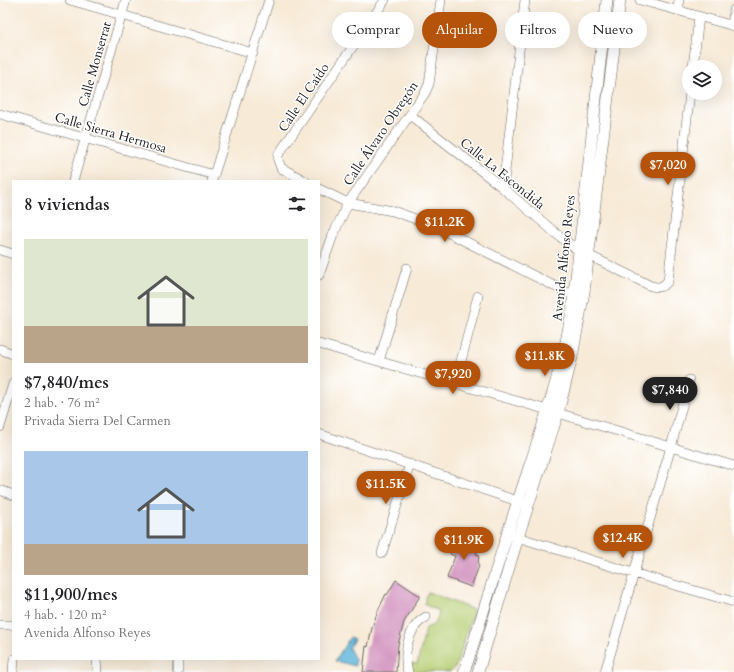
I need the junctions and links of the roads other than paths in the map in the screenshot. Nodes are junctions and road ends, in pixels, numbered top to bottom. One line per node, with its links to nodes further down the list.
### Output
1 (70, 0): 13 (street)
2 (126, 0): 13 (street, Calle Monserrat)
3 (269, 0): 16 (street)
4 (385, 0): 24 (street, Calle El Caído)
5 (441, 0): 20 (street, Calle Álvaro Obregón)
6 (525, 0): 25 (street)
7 (607, 0): 29 (main road, Avenida Alfonso Reyes)
8 (620, 0): 29 (main road, Avenida Alfonso Reyes)
9 (640, 0): 11 (street)
10 (679, 0): 11 (street)
11 (678, 10): 14 (street)
12 (734, 10): 15 (street)
13 (122, 16): 16 (street); 21 (street, Calle Monserrat)
14 (699, 17): 15 (street); 17 (street)
15 (733, 26)
16 (253, 53): 22 (street)
17 (694, 60)
18 (689, 100): 29 (street, Calle La Escondida)
19 (0, 114): 21 (street, Calle Sierra Hermosa)
20 (410, 115): 25 (street, Calle La Escondida); 27 (street, Calle Álvaro Obregón)
21 (86, 138): 22 (street, Calle Sierra Hermosa); 23 (street, Calle Monserrat)
22 (213, 178)
23 (73, 180)
24 (303, 180)
25 (503, 188): 29 (street, Calle La Escondida)
26 (320, 189): 27 (street)
27 (348, 204): 32 (street, Calle Álvaro Obregón); 34 (street)
28 (0, 250): 30 (street)
29 (583, 253): 34 (main road, Avenida Alfonso Reyes); 42 (main road, Avenida Alfonso Reyes)
30 (12, 254)
31 (407, 268): 38 (street)
32 (320, 272)
33 (478, 296): 40 (street)
34 (574, 296): 42 (main road, Avenida Alfonso Reyes)
35 (320, 344): 38 (street)
36 (0, 349): 37 (street)
37 (12, 354)
38 (379, 362): 40 (street)
39 (689, 380): 45 (street)
40 (455, 384): 42 (street)
41 (12, 387): 43 (street)
42 (553, 412): 45 (street); 50 (main road, Avenida Alfonso Reyes)
43 (0, 427)
44 (320, 434): 46 (street)
45 (671, 447): 47 (street); 53 (street)
46 (410, 464): 50 (street); 52 (street)
47 (734, 466)
48 (0, 490): 49 (street)
49 (12, 494)
50 (523, 503): 51 (main road, Avenida Alfonso Reyes)
51 (513, 535): 53 (street); 65 (main road, Avenida Alfonso Reyes); 66 (main road, Avenida Alfonso Reyes)
52 (382, 553)
53 (633, 573): 54 (street); 67 (street)
54 (734, 602)
55 (426, 617): 64 (street)
56 (0, 624): 57 (street)
57 (12, 625)
58 (14, 660): 62 (street)
59 (97, 660): 63 (street)
60 (178, 660): 61 (street)
61 (178, 671)
62 (14, 672)
63 (98, 672)
64 (408, 672)
65 (464, 672)
66 (478, 672)
67 (605, 672)

